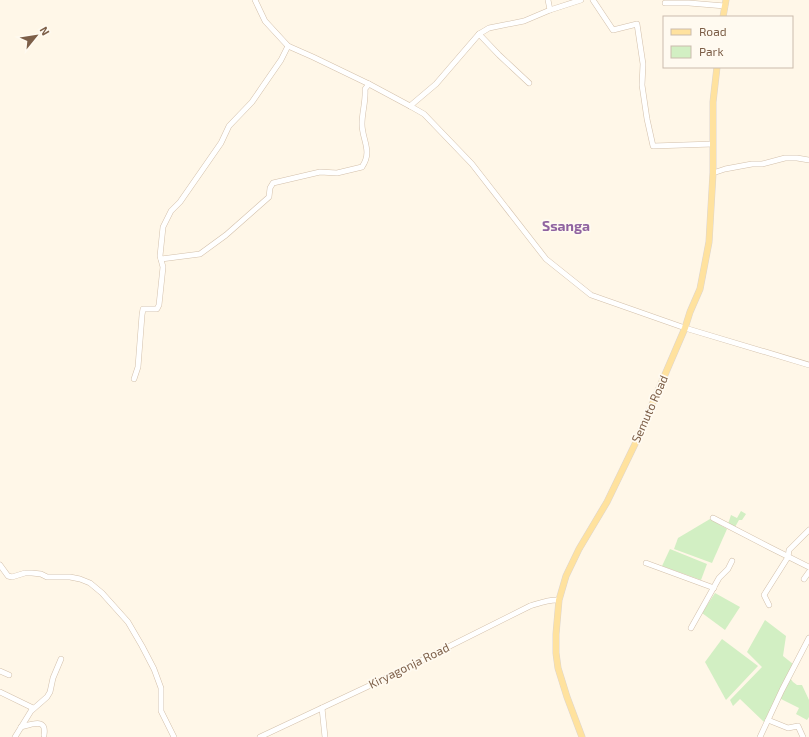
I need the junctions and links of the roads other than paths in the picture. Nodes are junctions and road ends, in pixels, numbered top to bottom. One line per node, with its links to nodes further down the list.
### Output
1 (255, 0): 10 (street)
2 (548, 0): 7 (street)
3 (581, 0): 7 (street)
4 (593, 0): 15 (street)
5 (665, 3): 6 (street)
6 (725, 3): 8 (main road)
7 (550, 10): 9 (street)
8 (723, 16)
9 (479, 34): 12 (street); 14 (street)
10 (288, 46): 13 (street); 18 (street)
11 (717, 68): 15 (main road, Semuto Road)
12 (529, 83)
13 (369, 84): 14 (street); 18 (street)
14 (410, 106): 19 (street)
15 (713, 144): 17 (main road, Semuto Road)
16 (809, 160): 17 (street)
17 (713, 173): 19 (main road, Semuto Road)
18 (161, 259): 21 (street)
19 (685, 328): 20 (street); 32 (main road, Semuto Road)
20 (809, 365)
21 (134, 379)
22 (713, 518): 24 (street)
23 (809, 530): 24 (street)
24 (788, 557): 28 (street); 33 (street)
25 (732, 561): 31 (street)
26 (646, 563): 31 (street)
27 (0, 565): 46 (street)
28 (809, 567)
29 (809, 572): 30 (street)
30 (804, 579)
31 (714, 588): 34 (street)
32 (559, 600): 41 (street, Kiryagonja Road); 49 (main road, Semuto Road)
33 (769, 605)
34 (691, 628)
35 (809, 638): 42 (street)
36 (61, 659): 40 (street)
37 (0, 671): 38 (street)
38 (9, 675)
39 (0, 692): 40 (street)
40 (33, 708): 43 (street)
41 (322, 708): 47 (street, Kiryagonja Road); 48 (street)
42 (768, 720): 50 (street); 51 (street)
43 (22, 727): 44 (street); 45 (street)
44 (44, 736)
45 (15, 737)
46 (174, 737)
47 (260, 737)
48 (325, 737)
49 (582, 737)
50 (760, 737)
51 (803, 737)

